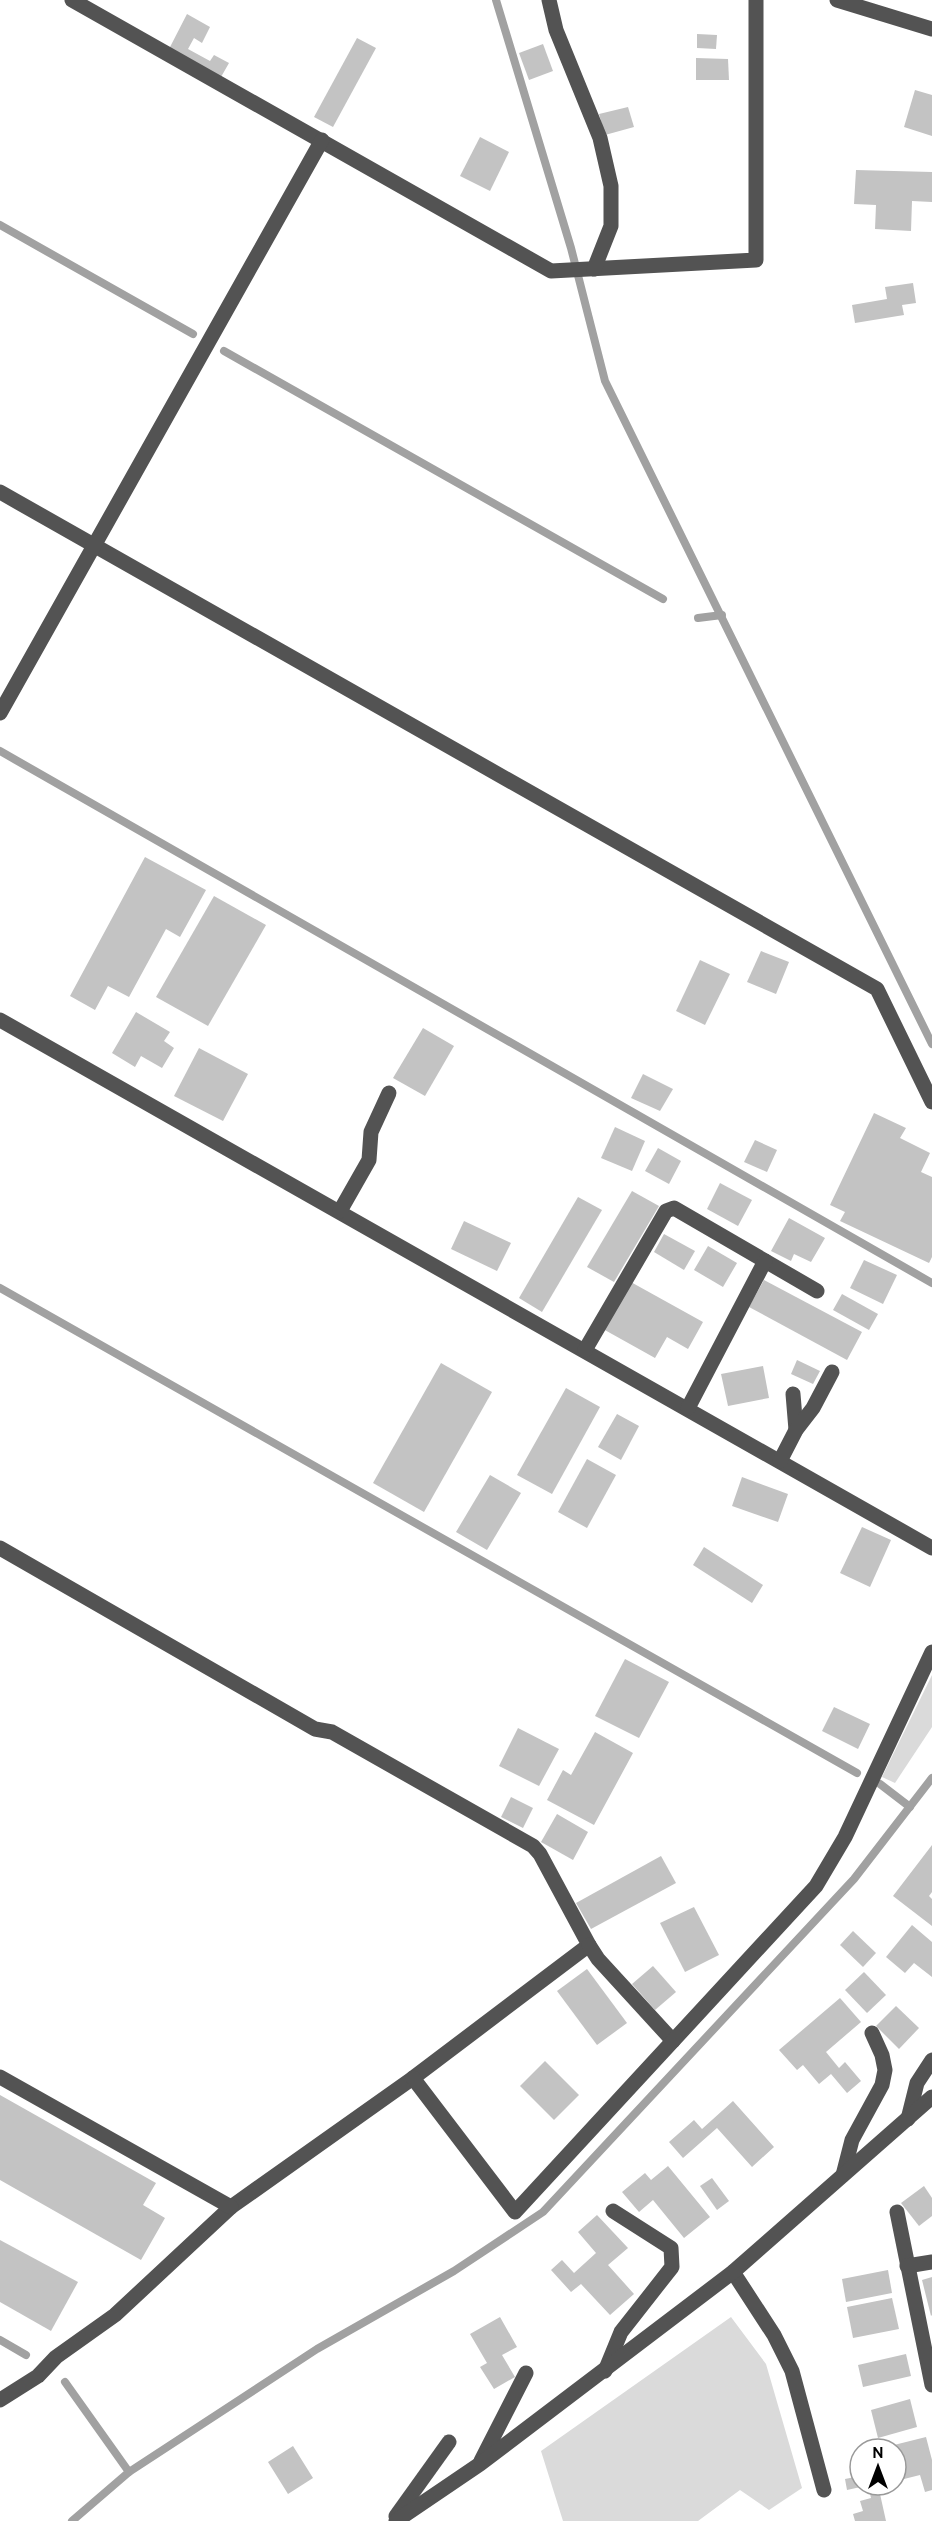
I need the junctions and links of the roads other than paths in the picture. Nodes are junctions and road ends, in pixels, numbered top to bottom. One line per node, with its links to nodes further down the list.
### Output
1 (72, 0): 6 (street)
2 (549, 0): 7 (street)
3 (756, 0): 7 (street)
4 (837, 0): 5 (street)
5 (932, 29)
6 (322, 140): 7 (street); 9 (street)
7 (591, 269)
8 (0, 492): 9 (street)
9 (95, 546): 10 (street); 13 (street)
10 (0, 713)
11 (0, 1020): 14 (street)
12 (389, 1093): 14 (street)
13 (932, 1102)
14 (340, 1211): 17 (street)
15 (765, 1261): 16 (street); 17 (street); 20 (street)
16 (817, 1291)
17 (585, 1350): 20 (street)
18 (832, 1372): 21 (street)
19 (793, 1394): 21 (street)
20 (688, 1408): 22 (street)
21 (796, 1430): 22 (street)
22 (780, 1461): 24 (street)
23 (0, 1548): 26 (street)
24 (932, 1548)
25 (932, 1652): 28 (street)
26 (589, 1945): 28 (street); 31 (street)
27 (872, 2033): 34 (street)
28 (673, 2041): 31 (street)
29 (932, 2060): 33 (street)
30 (0, 2077): 35 (street)
31 (413, 2078): 35 (street)
32 (932, 2097): 33 (street)
33 (908, 2119): 34 (street)
34 (843, 2175): 40 (street)
35 (231, 2207): 44 (street)
36 (613, 2211): 41 (street)
37 (897, 2212): 39 (street)
38 (932, 2262): 39 (street)
39 (908, 2266): 43 (street)
40 (733, 2272): 41 (street); 47 (street)
41 (604, 2372): 46 (street)
42 (526, 2373): 46 (street)
43 (931, 2379)
44 (0, 2400)
45 (449, 2442): 48 (street)
46 (480, 2464): 48 (street)
47 (824, 2490)
48 (395, 2521)

